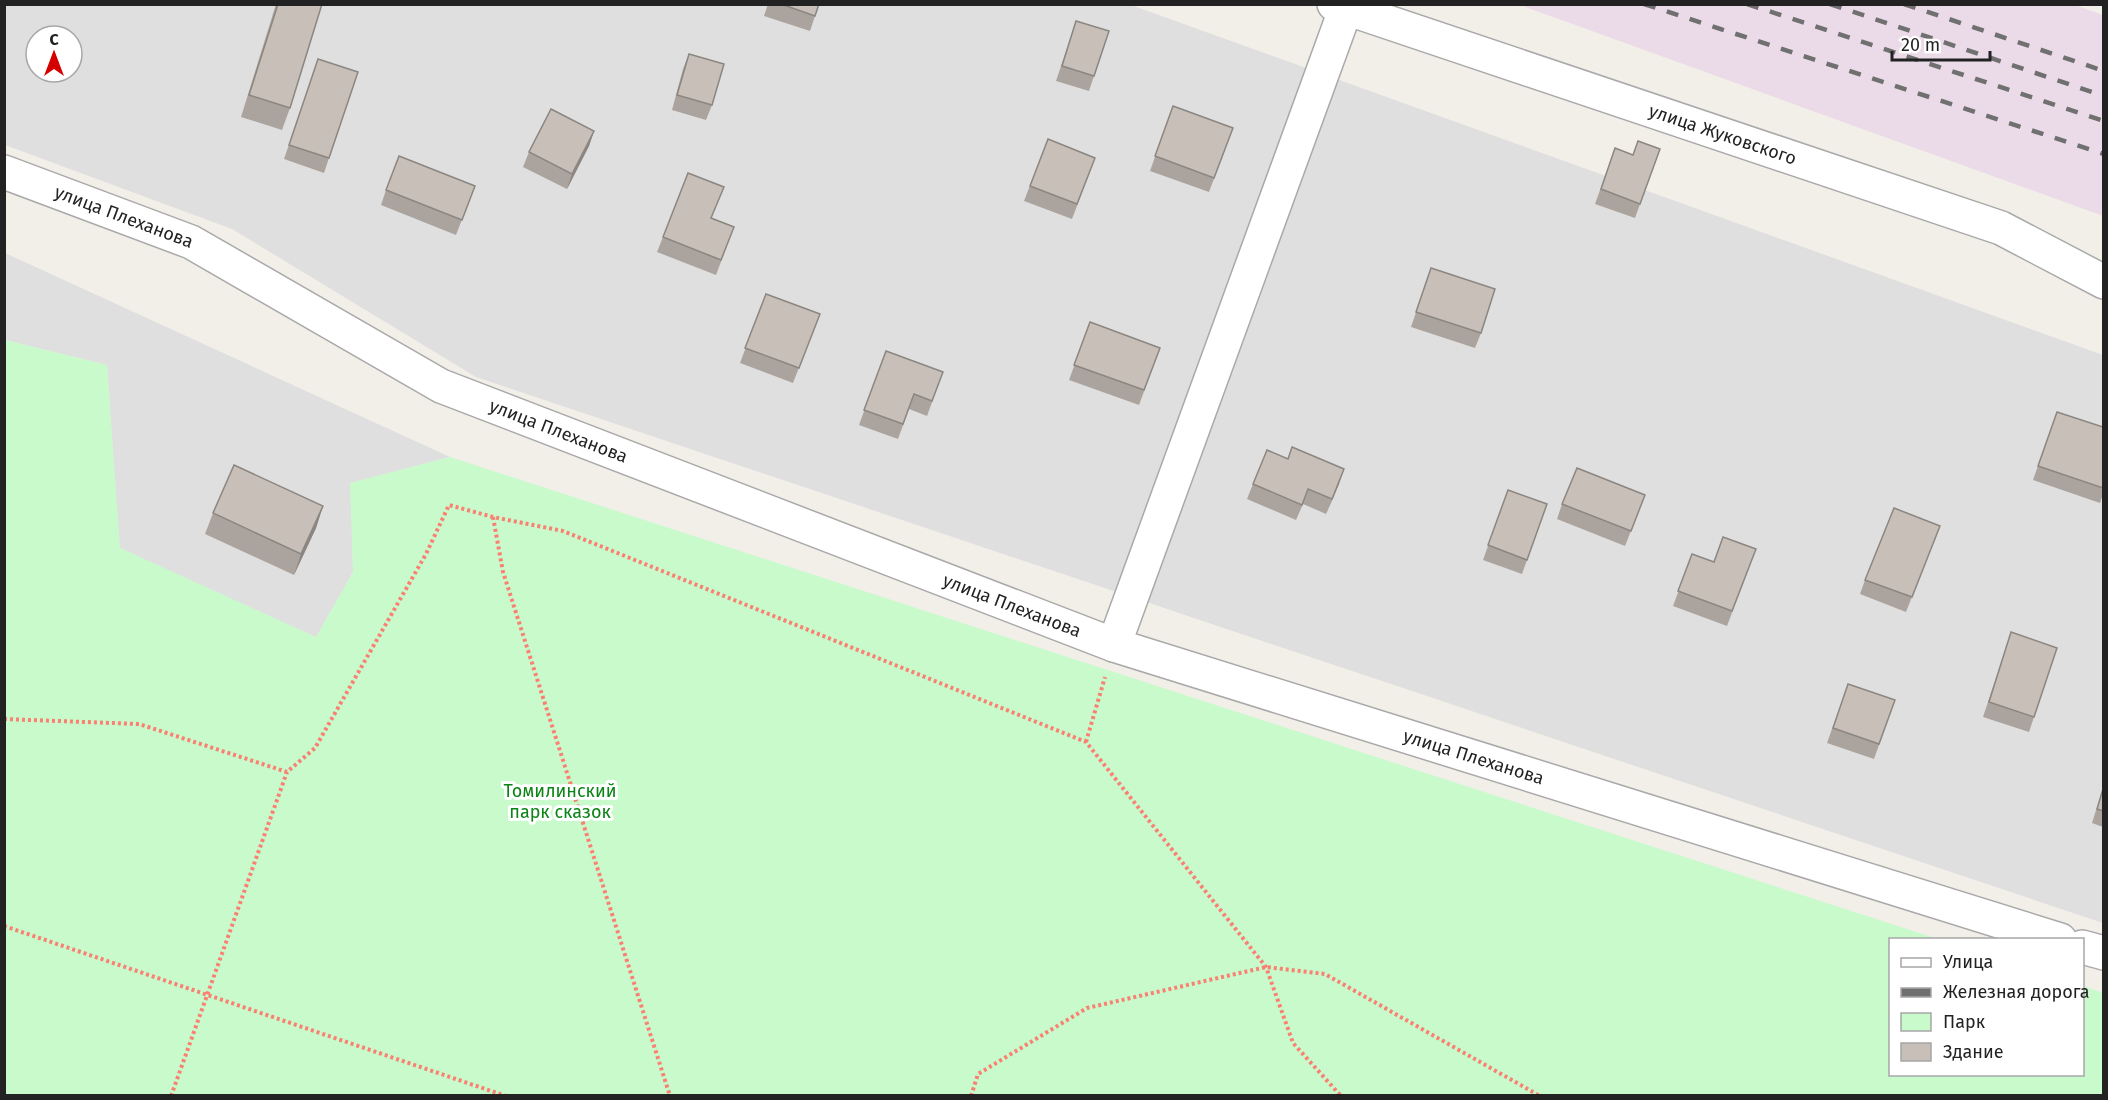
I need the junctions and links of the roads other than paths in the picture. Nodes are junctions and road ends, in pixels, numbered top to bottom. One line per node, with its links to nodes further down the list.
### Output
1 (1340, 6): 3 (street, улица Жуковского); 4 (street)
2 (4, 172): 4 (street, улица Плеханова)
3 (2103, 282)
4 (1114, 645): 5 (street, улица Плеханова)
5 (2057, 938)
6 (2084, 947): 7 (street)
7 (2103, 953)

